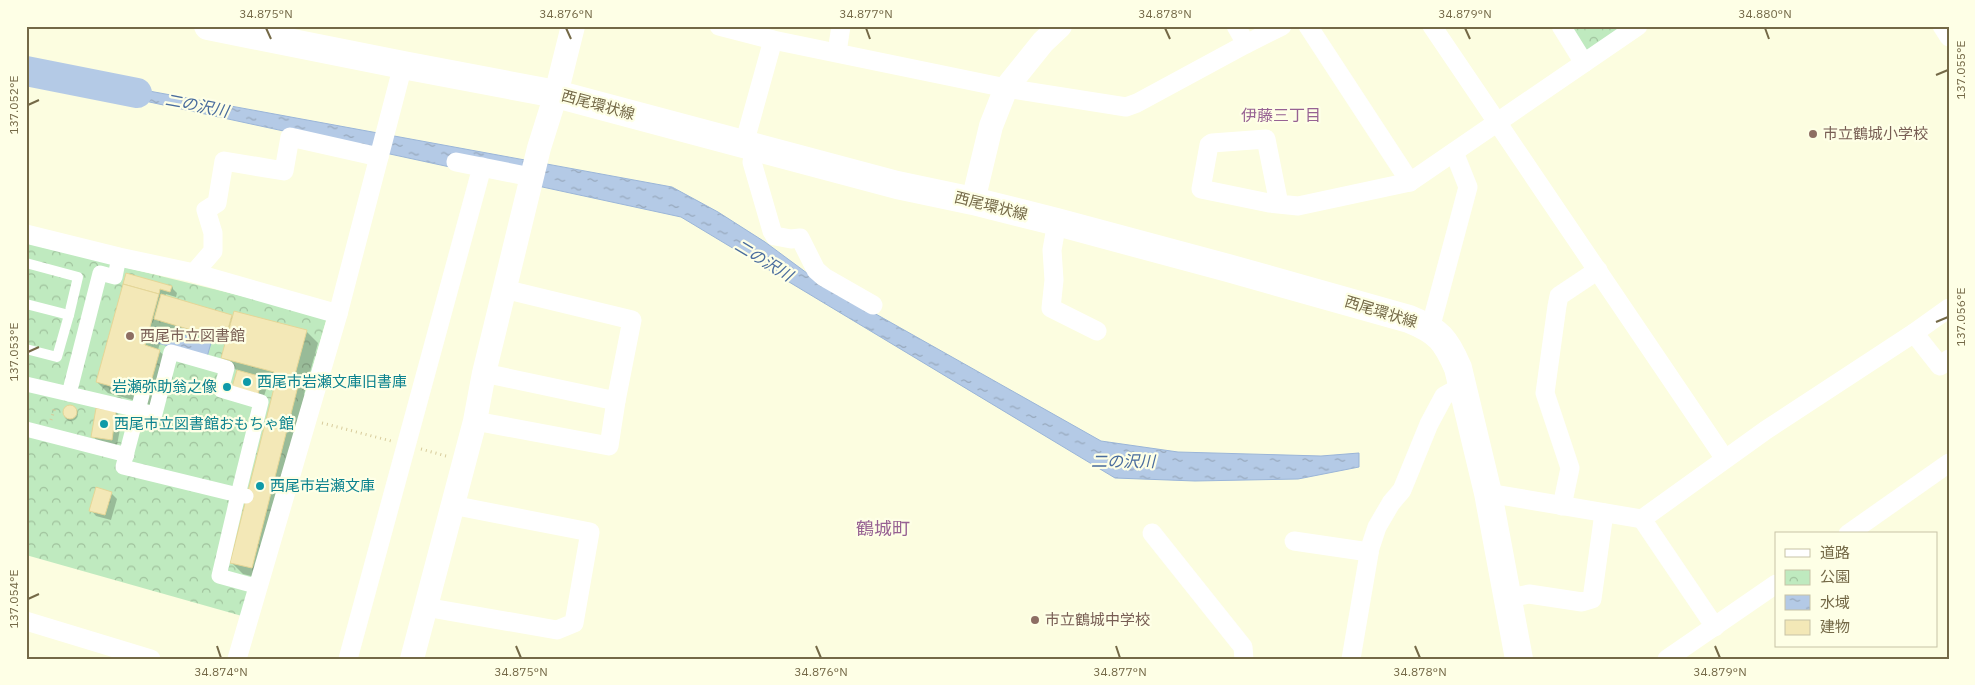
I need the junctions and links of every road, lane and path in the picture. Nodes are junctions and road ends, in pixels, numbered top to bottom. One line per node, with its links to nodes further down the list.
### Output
1 (208, 26): 18 (main road, 西尾環状線)
2 (573, 26): 20 (street)
3 (719, 26): 14 (street)
4 (841, 26): 16 (street)
5 (1060, 26): 19 (street)
6 (1236, 26): 15 (street)
7 (1282, 26): 15 (street)
8 (1308, 26): 27 (street)
9 (1432, 26): 21 (street)
10 (1561, 26): 17 (street)
11 (1638, 26): 17 (street)
12 (1942, 26): 13 (street)
13 (1949, 37)
14 (773, 40): 16 (street); 22 (street)
15 (1246, 44): 19 (street)
16 (837, 52): 19 (street)
17 (1584, 63): 21 (street)
18 (403, 65): 20 (main road, 西尾環状線); 24 (street)
19 (1006, 88): 29 (street)
20 (556, 94): 22 (main road, 西尾環状線); 28 (street)
21 (1496, 122): 23 (street); 35 (street)
22 (749, 146): 29 (main road, 西尾環状線); 39 (street)
23 (1454, 152): 27 (street); 44 (street)
24 (379, 157): 36 (street); 41 (street)
25 (456, 162): 26 (street)
26 (482, 167): 28 (street); 60 (street)
27 (1410, 182): 30 (street)
28 (529, 188): 37 (street)
29 (973, 201): 31 (main road, 西尾環状線)
30 (1279, 204): 30 (street)
31 (1057, 222): 44 (main road, 西尾環状線); 45 (street)
32 (26, 234): 33 (street)
33 (119, 258): 36 (street); 53 (street)
34 (26, 263): 42 (lane)
35 (1598, 270): 62 (street); 68 (street)
36 (194, 273): 41 (street)
37 (504, 290): 50 (street); 54 (street)
38 (26, 304): 42 (lane)
39 (873, 305)
40 (1949, 308): 46 (street)
41 (338, 314): 56 (street)
42 (68, 315): 48 (lane)
43 (189, 329): 47 (path)
44 (1430, 329): 52 (main road, 西尾環状線)
45 (1097, 331)
46 (1914, 333): 49 (street); 62 (street)
47 (188, 335)
48 (26, 349)
49 (1949, 359)
50 (484, 373): 54 (street); 57 (street)
51 (26, 384): 53 (street)
52 (1462, 386): 65 (main road, 西尾環状線); 74 (street)
53 (64, 392): 55 (street); 59 (path)
54 (616, 401): 57 (street)
55 (140, 402): 61 (street); 66 (street)
56 (308, 420): 60 (path); 76 (street)
57 (475, 422): 63 (street)
58 (26, 429): 59 (street)
59 (48, 434): 61 (street)
60 (407, 445): 63 (path); 83 (street)
61 (127, 455): 66 (street)
62 (1725, 458): 70 (street)
63 (464, 461): 67 (street)
64 (1949, 463): 71 (street)
65 (1488, 493): 68 (street); 77 (main road, 西尾環状線)
66 (242, 496): 76 (street)
67 (452, 505): 78 (street); 78 (street)
68 (1562, 506): 69 (street)
69 (1604, 513): 70 (street); 77 (street)
70 (1642, 519): 80 (street)
71 (1851, 532)
72 (1152, 533): 85 (street)
73 (1294, 541): 74 (street)
74 (1369, 552): 86 (street)
75 (1775, 585): 80 (street)
76 (258, 587): 82 (street)
77 (1506, 600): 87 (main road, 西尾環状線)
78 (425, 607): 84 (street)
79 (26, 621): 81 (street)
80 (1715, 627): 88 (street)
81 (150, 659)
82 (237, 659)
83 (348, 659)
84 (412, 659)
85 (1244, 659)
86 (1350, 659)
87 (1518, 659)
88 (1667, 659)

